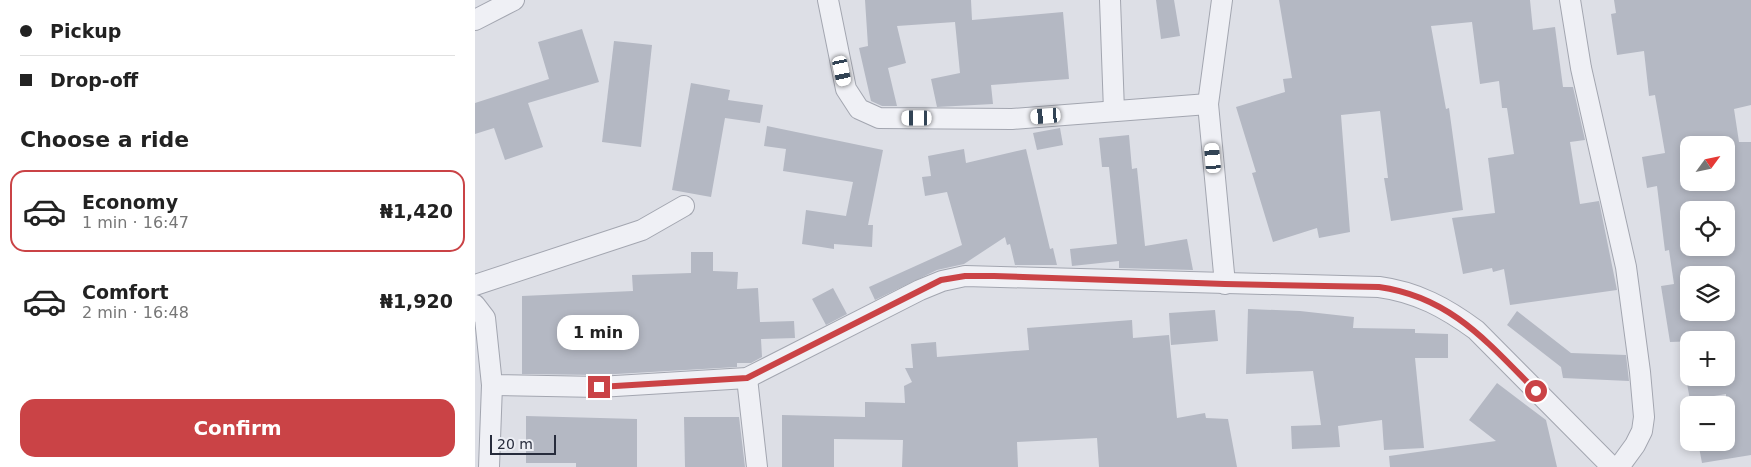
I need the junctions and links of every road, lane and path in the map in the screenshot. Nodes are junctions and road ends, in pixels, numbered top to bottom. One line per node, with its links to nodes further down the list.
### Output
1 (514, 0): 6 (street)
2 (828, 0): 8 (street)
3 (1110, 0): 8 (street)
4 (1222, 0): 7 (street)
5 (1570, 0): 18 (street)
6 (475, 20)
7 (1208, 104): 8 (street); 10 (street)
8 (1114, 111)
9 (685, 206): 11 (street)
10 (1225, 284): 13 (street); 17 (street)
11 (475, 285)
12 (475, 306): 14 (street)
13 (747, 378): 14 (street); 16 (street)
14 (492, 385): 15 (street)
15 (489, 467)
16 (757, 467)
17 (1612, 467)
18 (1619, 467)

